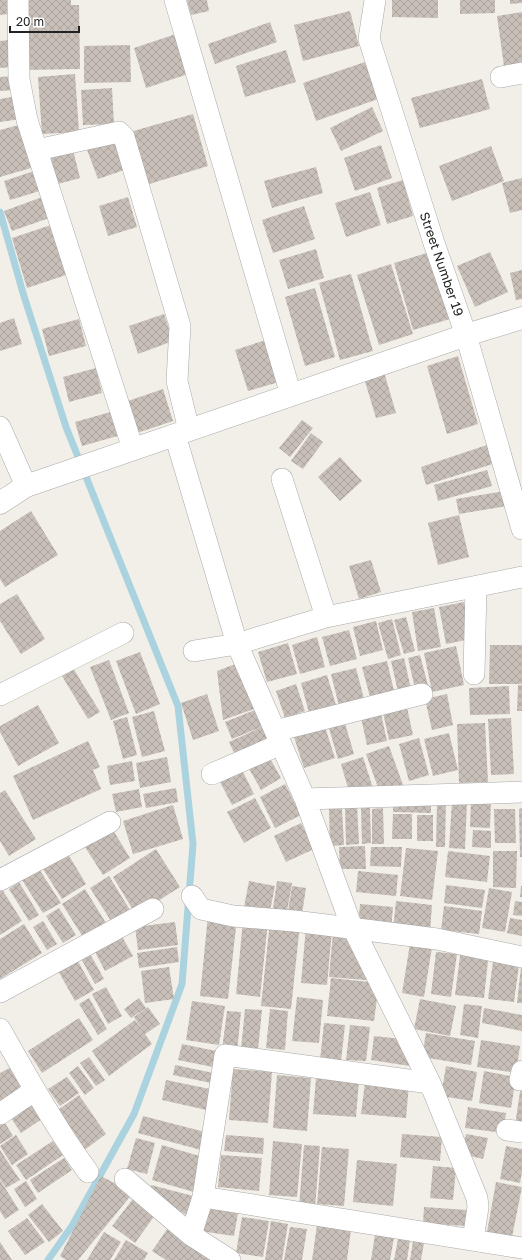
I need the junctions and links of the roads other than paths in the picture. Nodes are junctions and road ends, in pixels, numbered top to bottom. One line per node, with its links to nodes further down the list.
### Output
1 (18, 0): 6 (street)
2 (175, 0): 9 (street)
3 (376, 0): 8 (street, Street Number 19)
4 (522, 73): 5 (street)
5 (501, 77)
6 (37, 150): 11 (street); 12 (street)
7 (522, 318): 8 (street)
8 (466, 335): 9 (street); 16 (street, Street Number 19)
9 (291, 396): 11 (street)
10 (0, 427): 14 (street)
11 (182, 433): 12 (street); 21 (street)
12 (133, 449): 14 (street)
13 (282, 479): 19 (street)
14 (26, 486): 15 (street)
15 (0, 503)
16 (522, 529)
17 (522, 577): 18 (street)
18 (476, 587): 19 (street); 23 (street)
19 (326, 617): 21 (street)
20 (123, 633): 25 (street)
21 (237, 644): 22 (street); 26 (street)
22 (194, 652)
23 (474, 674)
24 (422, 694): 26 (street)
25 (0, 695)
26 (278, 738): 27 (street); 29 (street)
27 (212, 774)
28 (522, 792): 29 (street)
29 (305, 799): 34 (street)
30 (110, 822): 31 (street)
31 (0, 880)
32 (192, 896): 34 (street)
33 (153, 909): 36 (street)
34 (354, 928): 35 (street); 38 (street)
35 (522, 957)
36 (0, 992)
37 (0, 1029): 39 (street)
38 (430, 1083): 43 (street); 45 (street)
39 (35, 1090): 40 (street); 41 (street)
40 (0, 1114)
41 (88, 1172)
42 (125, 1179): 44 (street)
43 (203, 1196): 44 (street); 45 (street)
44 (191, 1235): 47 (street)
45 (473, 1240): 46 (street)
46 (522, 1248)
47 (230, 1260)

